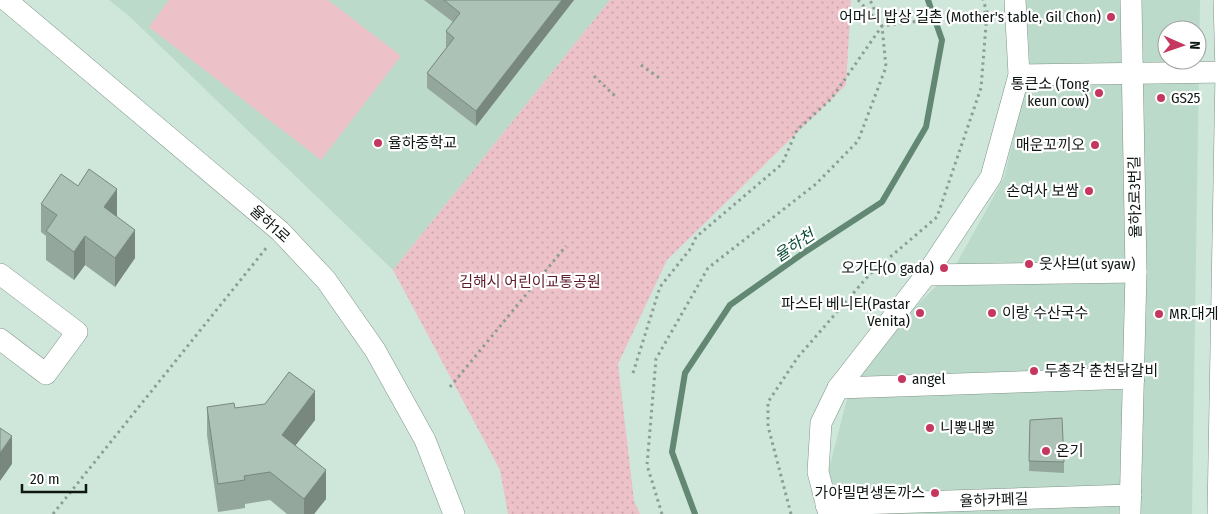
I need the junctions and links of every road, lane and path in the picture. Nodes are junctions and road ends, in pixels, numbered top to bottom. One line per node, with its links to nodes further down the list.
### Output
1 (6, 0): 17 (street, 율하1로)
2 (858, 0): 9 (path)
3 (870, 0): 9 (path)
4 (982, 0): 8 (path)
5 (1016, 0): 13 (street, 율하카페길)
6 (1131, 0): 12 (street, 율하2로3번길)
7 (1224, 0): 11 (street)
8 (987, 12): 9 (path); 32 (path)
9 (882, 26): 23 (path); 31 (path)
10 (641, 65): 15 (path)
11 (1227, 72): 12 (street); 33 (street)
12 (1133, 74): 13 (street); 19 (street, 율하2로3번길)
13 (1019, 75): 21 (street, 율하카페길)
14 (594, 76): 16 (path)
15 (662, 80)
16 (616, 97)
17 (280, 231): 29 (path); 30 (street, 율하1로)
18 (566, 246): 25 (path)
19 (1136, 272): 21 (street); 24 (street, 율하2로3번길)
20 (0, 274): 22 (street)
21 (926, 275): 26 (street, 율하카페길)
22 (0, 339)
23 (634, 373)
24 (1134, 378): 26 (street); 27 (street, 율하2로3번길)
25 (450, 387)
26 (838, 388): 28 (street, 율하카페길)
27 (1131, 504): 28 (street, 율하카페길)
28 (828, 510)
29 (53, 514)
30 (454, 514)
31 (662, 514)
32 (791, 514)
33 (1218, 514)

